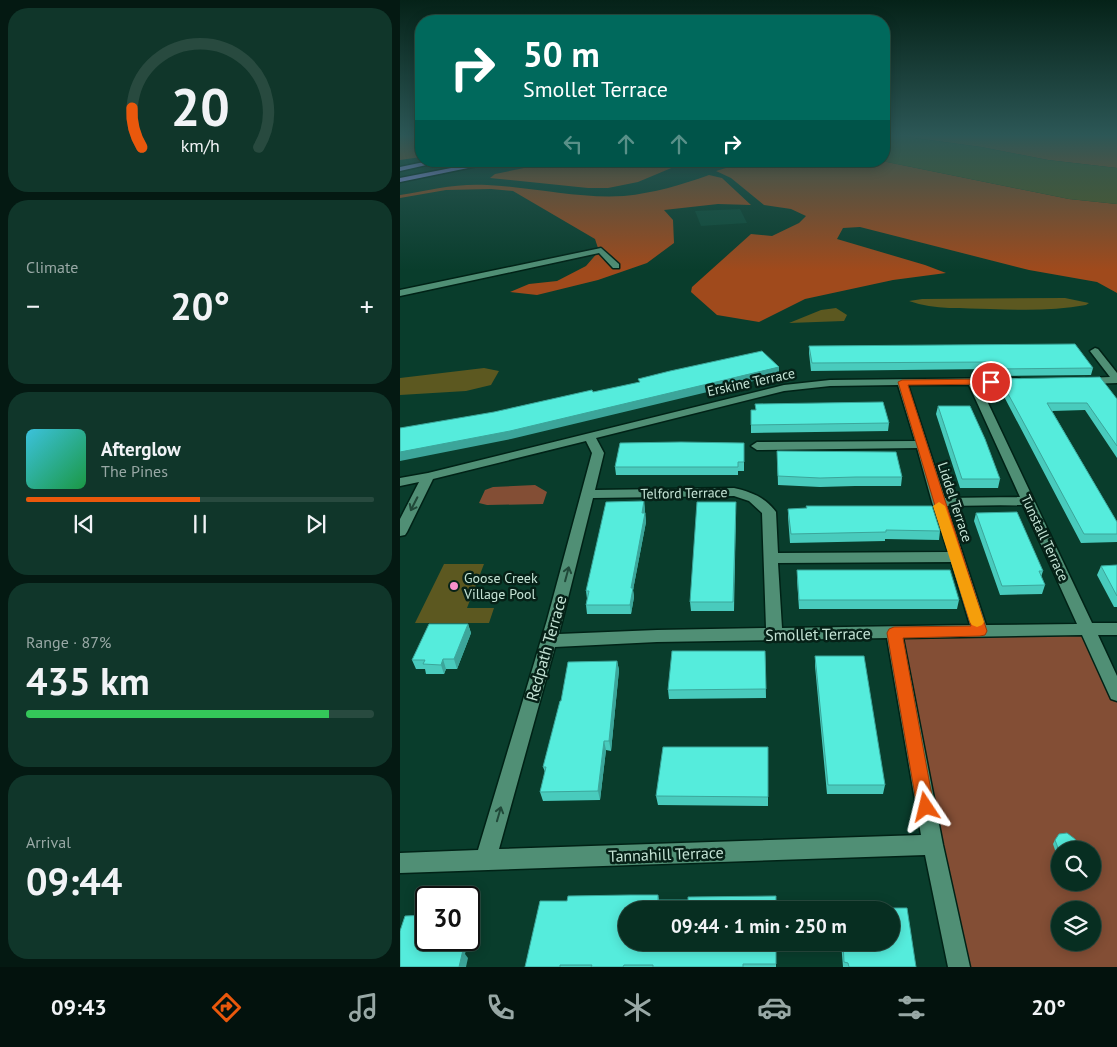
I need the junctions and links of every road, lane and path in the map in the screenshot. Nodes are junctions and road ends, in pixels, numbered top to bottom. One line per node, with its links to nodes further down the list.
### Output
1 (616, 266): 2 (street)
2 (400, 293)
3 (1095, 351): 4 (street)
4 (1117, 380): 6 (street)
5 (1030, 381): 8 (street, Erskine Terrace)
6 (1078, 381)
7 (902, 382): 8 (street, Erskine Terrace); 9 (street, Erskine Terrace); 10 (street, Liddel Terrace)
8 (973, 382): 16 (street, Tunstall Terrace)
9 (589, 436): 12 (street, Erskine Terrace); 14 (street, Redpath Terrace)
10 (921, 444): 11 (street); 15 (street, Liddel Terrace)
11 (757, 446)
12 (428, 477): 13 (street, Erskine Terrace); 17 (street, one-way to 17)
13 (400, 482)
14 (588, 494): 19 (street, Telford Terrace); 25 (street, Redpath Terrace, one-way to 14)
15 (938, 502): 16 (street); 18 (street, Liddel Terrace)
16 (1028, 502): 20 (street, Tunstall Terrace)
17 (400, 532)
18 (957, 557): 19 (street); 22 (street, Liddel Terrace)
19 (771, 558): 24 (street, Telford Terrace)
20 (1087, 629): 21 (street, Smollet Terrace); 22 (street, Smollet Terrace); 26 (street, Tunstall Terrace)
21 (1117, 629)
22 (980, 631): 23 (street, Smollet Terrace)
23 (894, 633): 24 (street, Smollet Terrace); 27 (street)
24 (774, 635): 25 (street, Smollet Terrace)
25 (549, 641): 28 (street, Redpath Terrace, one-way to 25)
26 (1117, 694)
27 (933, 845): 28 (street, Tannahill Terrace); 30 (street)
28 (486, 861): 29 (street, Tannahill Terrace)
29 (400, 863)
30 (959, 967)

